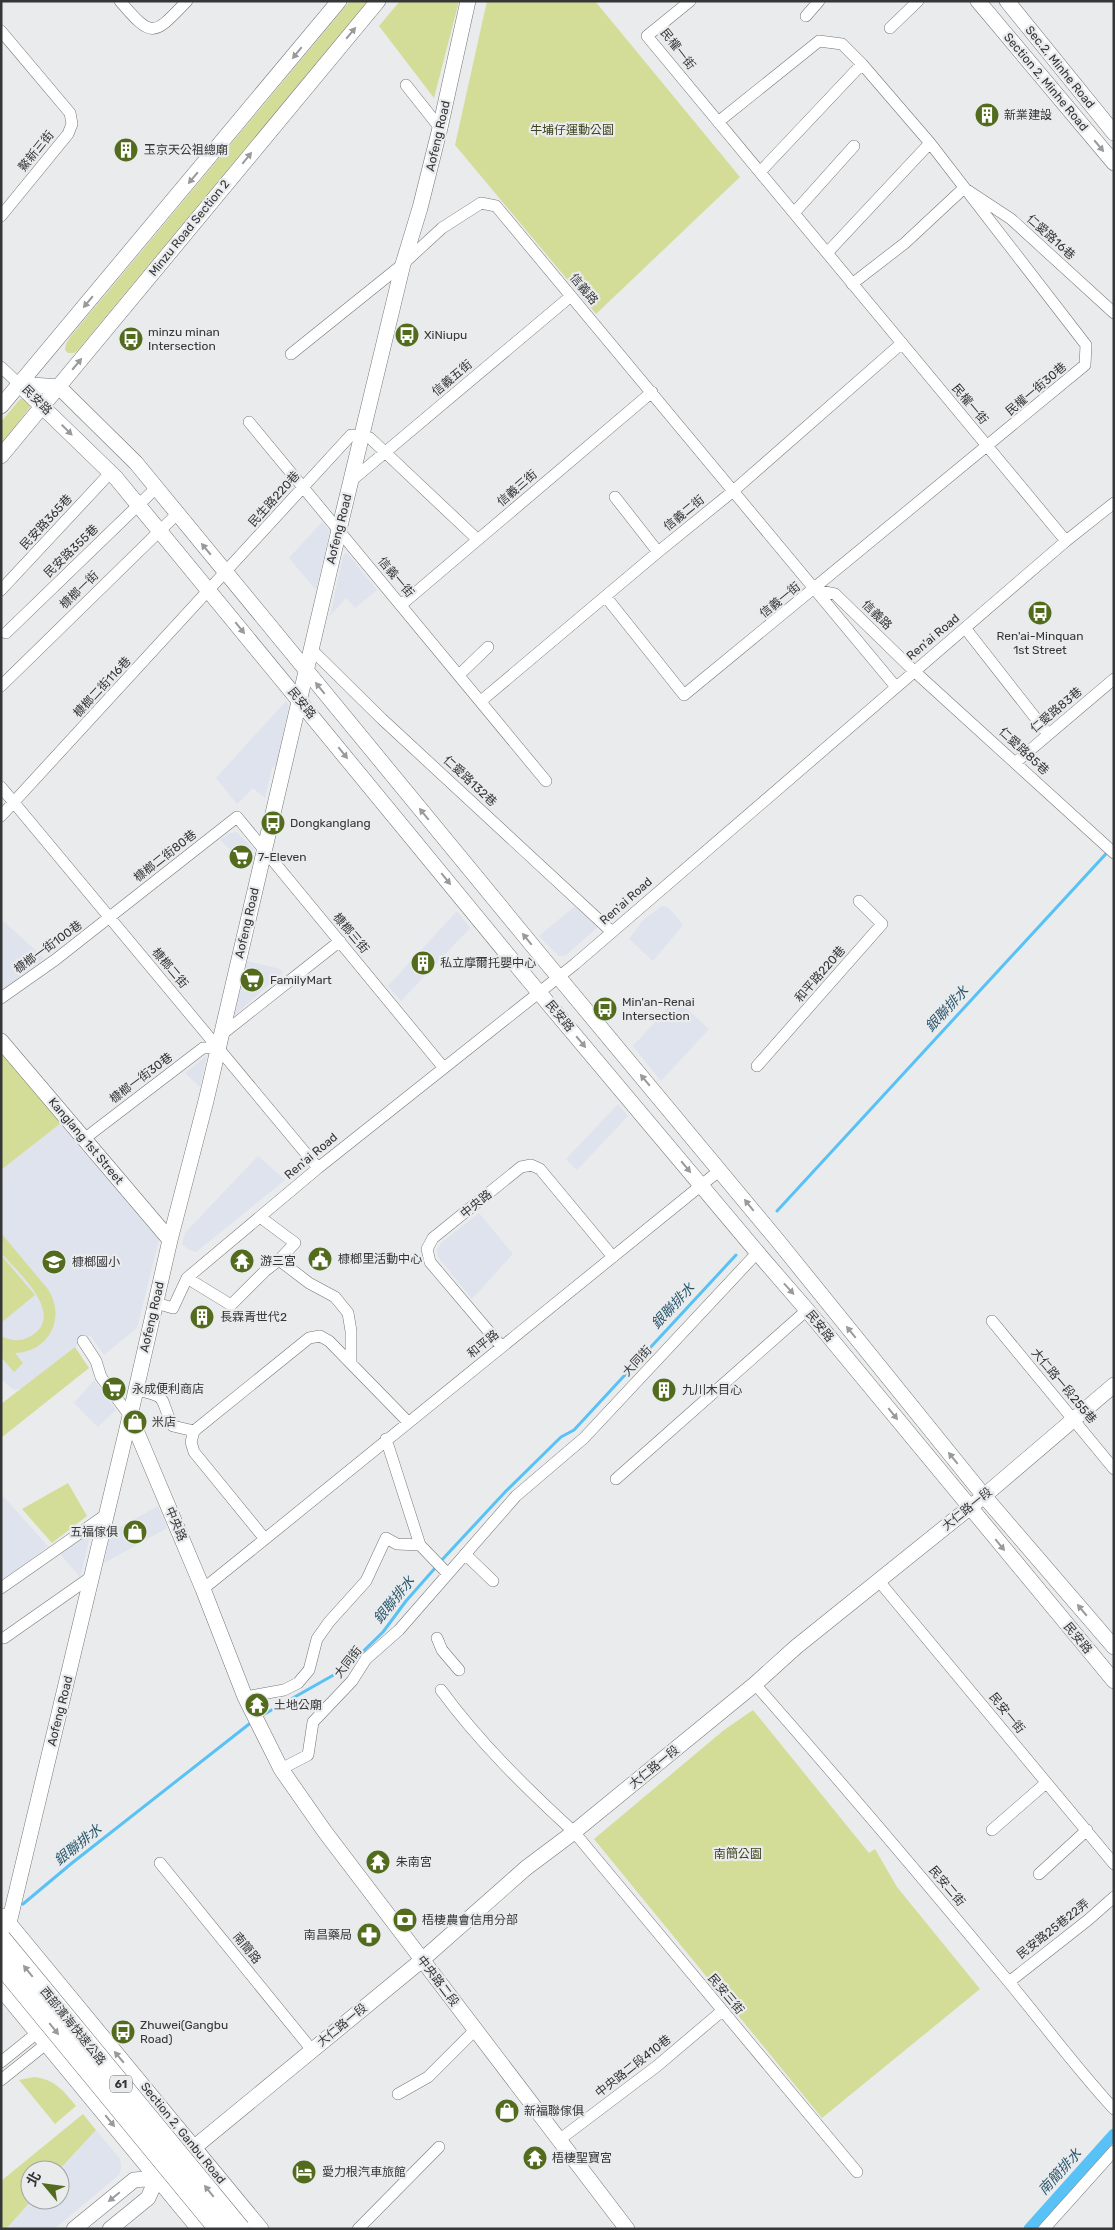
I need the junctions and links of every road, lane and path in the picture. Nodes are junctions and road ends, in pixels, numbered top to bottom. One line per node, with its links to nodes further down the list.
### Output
1 (120, 1): 2 (street)
2 (187, 1)
3 (338, 1): 34 (street, one-way to 34)
4 (378, 1): 35 (street, Minzu Road Section 2, one-way to 4)
5 (468, 1): 17 (street, Aofeng Road)
6 (690, 1): 16 (street, 民權一街)
7 (819, 1): 11 (street)
8 (918, 1): 12 (street)
9 (978, 1): 21 (street, Section 2, Minhe Road, one-way to 21)
10 (1007, 1): 18 (street, Sec.2, Minhe Road)
11 (806, 16)
12 (890, 28)
13 (1, 31): 24 (street, 鰲新三街)
14 (862, 64): 16 (street); 19 (street); 22 (street)
15 (406, 85): 17 (street)
16 (718, 122): 22 (street, 民權一街)
17 (440, 128): 27 (street, Aofeng Road)
18 (1114, 133)
19 (930, 143): 23 (street); 26 (street)
20 (854, 146): 25 (street)
21 (1114, 163)
22 (760, 172): 25 (street, 民權一街)
23 (964, 188): 28 (street); 30 (street, 仁愛路16巷); 41 (street, 民權一街30巷)
24 (3, 211)
25 (794, 213): 26 (street, 民權一街)
26 (828, 254): 28 (street, 民權一街)
27 (403, 264): 29 (street, 信義路); 32 (street, 信義路); 40 (street, Aofeng Road)
28 (852, 284): 31 (street, 民權一街)
29 (571, 296): 36 (street, 信義路); 42 (street, 信義五街)
30 (1114, 313)
31 (902, 343): 41 (street, 民權一街); 48 (street, 信義二街)
32 (291, 354)
33 (1, 368): 34 (street)
34 (20, 384): 35 (street, 民安路); 37 (street); 38 (street, 民安路)
35 (59, 387): 38 (street, Minzu Road Section 2); 47 (street, 民安路)
36 (652, 392): 48 (street, 信義路); 55 (street, 信義三街)
37 (1, 406)
38 (43, 406): 43 (street, Minzu Road Section 2); 44 (street, 民安路, one-way to 44)
39 (249, 422): 46 (street)
40 (362, 437): 42 (street); 45 (street, Aofeng Road); 46 (street, 民生路220巷)
41 (988, 447): 56 (street, 民權一街); 61 (street, 信義一街)
42 (385, 452): 45 (street, 信義五街); 55 (street)
43 (1, 456)
44 (110, 472): 51 (street, 民安路); 59 (street, 民安路365巷)
45 (351, 481): 53 (street, Aofeng Road)
46 (303, 487): 53 (street); 58 (street, 民生路220巷)
47 (156, 488): 51 (street, 民安路355巷); 52 (street, 民安路)
48 (732, 492): 57 (street, 信義二街); 61 (street, 信義路)
49 (615, 497): 57 (street)
50 (1114, 504): 56 (street, Ren'ai Road)
51 (138, 505): 54 (street, 民安路); 65 (street, 民安路355巷)
52 (177, 514): 54 (street, 槺榔一街); 58 (street, 民安路, one-way to 52)
53 (339, 530): 63 (street, 信義一街); 67 (street, Aofeng Road)
54 (159, 531): 60 (street, 民安路); 72 (street, 槺榔一街)
55 (478, 540): 63 (street, 信義三街)
56 (1066, 541): 64 (street, Ren'ai Road)
57 (658, 552): 62 (street, 信義二街)
58 (226, 572): 60 (street, 民生路220巷); 68 (street, 民安路)
59 (1, 590)
60 (209, 590): 74 (street, 民安路, one-way to 74); 80 (street, 槺榔二街116巷)
61 (814, 590): 62 (street, 信義一街); 69 (street, 信義路); 73 (street, 信義路)
62 (606, 597): 75 (street, 信義二街)
63 (401, 605): 70 (street, 信義一街)
64 (965, 628): 69 (street, Ren'ai Road); 76 (street)
65 (6, 633)
66 (488, 647): 70 (street)
67 (311, 649): 68 (street, Aofeng Road); 87 (street, 仁愛路132巷)
68 (305, 670): 74 (street, Aofeng Road); 89 (street, 民安路, one-way to 68)
69 (914, 671): 73 (street, Ren'ai Road); 77 (street, 仁愛路85巷)
70 (459, 675): 75 (street, 信義一街)
71 (1114, 679): 76 (street, 仁愛路83巷)
72 (1, 686)
73 (896, 687): 87 (street, Ren'ai Road)
74 (299, 700): 84 (street, Aofeng Road); 90 (street, 民安路, one-way to 90)
75 (481, 701): 78 (street, 信義一街)
76 (1048, 734): 77 (street, 仁愛路83巷)
77 (1016, 762): 83 (street, 仁愛路85巷)
78 (546, 781)
79 (1, 787): 80 (street, 槺榔二街)
80 (14, 802): 81 (street, 槺榔二街116巷); 86 (street, 槺榔二街)
81 (1, 816)
82 (237, 817): 84 (street, 槺榔三街); 86 (street, 槺榔二街80巷)
83 (1109, 849)
84 (264, 850): 88 (street, 槺榔三街); 93 (street, Aofeng Road)
85 (859, 902): 94 (street, 和平路220巷)
86 (110, 917): 91 (street, 槺榔一街100巷); 93 (street, 槺榔二街)
87 (612, 932): 89 (street, Ren'ai Road)
88 (340, 941): 93 (street); 95 (street, 槺榔三街)
89 (558, 976): 90 (street, Ren'ai Road); 98 (street, 民安路, one-way to 89)
90 (539, 992): 95 (street, Ren'ai Road); 99 (street, 民安路, one-way to 99)
91 (1, 998)
92 (1, 1041): 96 (street, Kanglang 1st Street)
93 (219, 1041): 96 (street, 槺榔一街30巷); 97 (street, 槺榔二街); 101 (street, Aofeng Road)
94 (757, 1066)
95 (443, 1067): 97 (street, Ren'ai Road)
96 (84, 1139): 101 (street, Kanglang 1st Street)
97 (318, 1168): 100 (street, Ren'ai Road)
98 (720, 1170): 99 (street, 和平路); 106 (street, 民安路, one-way to 98)
99 (701, 1186): 102 (street, 民安路); 103 (street, 和平路)
100 (260, 1217): 104 (street); 105 (street, Ren'ai Road)
101 (170, 1240): 107 (street, Aofeng Road)
102 (757, 1253): 108 (street, 民安路, one-way to 108); 127 (street, 大同街)
103 (613, 1257): 111 (street, 和平路); 111 (street, 中央路)
104 (279, 1260): 105 (street); 112 (street)
105 (187, 1278): 107 (street, Ren'ai Road)
106 (822, 1297): 108 (street); 122 (street, 民安路, one-way to 106)
107 (156, 1303): 114 (street, Aofeng Road)
108 (807, 1310): 121 (street); 123 (street, 民安路, one-way to 123)
109 (992, 1321): 116 (street, 大仁路一段255巷)
110 (83, 1341): 115 (street, 中央路)
111 (502, 1346): 117 (street, 和平路)
112 (351, 1362): 117 (street); 118 (street)
113 (1114, 1385): 116 (street, 大仁路一段)
114 (136, 1390): 115 (street, Aofeng Road); 118 (street)
115 (130, 1416): 124 (street, Aofeng Road); 133 (street, 中央路)
116 (1073, 1419): 120 (street, 大仁路一段255巷); 122 (street, 大仁路一段)
117 (408, 1422): 119 (street, 和平路)
118 (194, 1431): 125 (street)
119 (386, 1439): 125 (street, 和平路); 126 (street)
120 (1114, 1469)
121 (616, 1479)
122 (984, 1496): 123 (street, 大仁路一段); 136 (street, 民安路, one-way to 122)
123 (969, 1507): 130 (street, 大仁路一段); 138 (street, 民安路, one-way to 138)
124 (107, 1514): 129 (street, Aofeng Road); 132 (street)
125 (265, 1539): 133 (street, 和平路)
126 (420, 1546): 128 (street); 141 (street)
127 (466, 1554): 128 (street, 大同街); 131 (street)
128 (447, 1573): 143 (street, 大同街)
129 (91, 1577): 134 (street); 152 (street, Aofeng Road)
130 (878, 1580): 139 (street, 大仁路一段); 144 (street, 民安一街)
131 (493, 1581)
132 (1, 1588)
133 (204, 1589): 141 (street, 中央路)
134 (4, 1638)
135 (437, 1638): 137 (street)
136 (1114, 1647)
137 (459, 1670)
138 (1114, 1681)
139 (755, 1684): 147 (street, 大仁路一段); 155 (street, 民安二街)
140 (441, 1690): 147 (street)
141 (245, 1697): 142 (street, 中央路)
142 (256, 1721): 143 (street, 中央路二段)
143 (281, 1769): 153 (street, 中央路二段)
144 (1046, 1783): 145 (street); 146 (street, 民安一街)
145 (992, 1830)
146 (1087, 1830): 149 (street, 民安一街); 150 (street)
147 (574, 1832): 153 (street, 大仁路一段); 157 (street, 民安三街)
148 (160, 1863): 160 (street, 南簡路)
149 (1114, 1864)
150 (1039, 1874)
151 (1114, 1897): 155 (street, 民安路25巷22弄)
152 (3, 1926): 167 (street, Section 2, Ganbu Road, one-way to 152); 175 (highway, 西部濱海快速公路 / 61, one-way to 152, bridge)
153 (422, 1960): 158 (street, 中央路二段); 160 (street, 大仁路一段)
154 (1, 1964): 174 (highway, 西部濱海快速公路 / 61, one-way to 174, bridge)
155 (1009, 1982): 164 (street, 民安二街)
156 (1, 1989): 159 (street)
157 (722, 2011): 165 (street, 中央路二段410巷); 169 (street, 民安三街)
158 (475, 2030): 163 (street); 165 (street, 中央路二段)
159 (42, 2038): 161 (street); 162 (street); 170 (street, one-way to 170)
160 (312, 2050): 167 (street, 大仁路一段)
161 (1, 2062)
162 (1, 2080)
163 (398, 2094)
164 (1114, 2109)
165 (559, 2140): 178 (street, 中央路二段)
166 (439, 2147): 177 (street)
167 (195, 2148): 170 (street, 大仁路一段); 176 (street, Section 2, Ganbu Road)
168 (1114, 2151): 179 (street)
169 (857, 2172)
170 (157, 2178): 171 (street, one-way to 171); 172 (street); 173 (street)
171 (74, 2229)
172 (110, 2229)
173 (199, 2229)
174 (219, 2229)
175 (240, 2229)
176 (261, 2229)
177 (358, 2229)
178 (627, 2229)
179 (1044, 2229)

